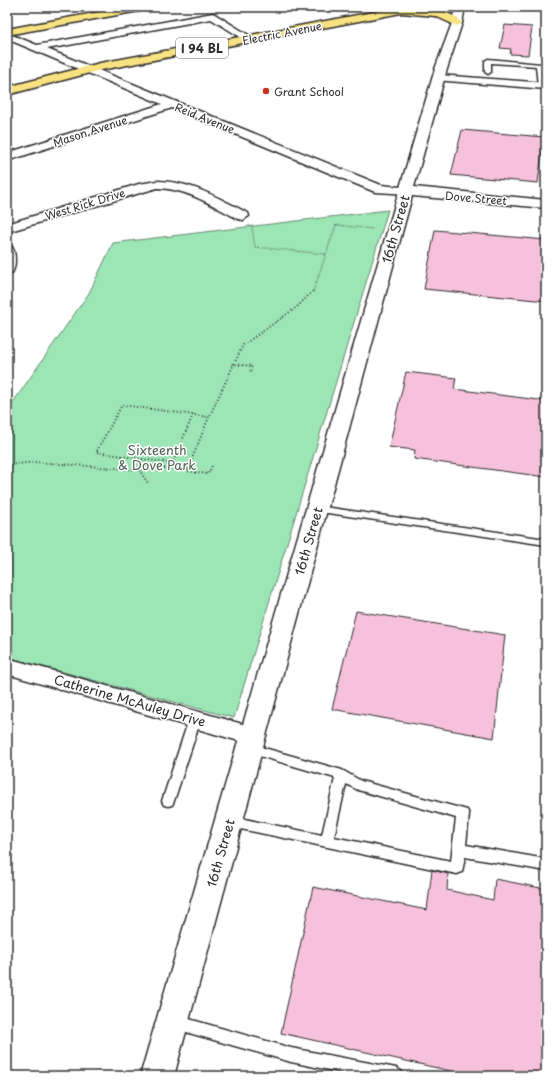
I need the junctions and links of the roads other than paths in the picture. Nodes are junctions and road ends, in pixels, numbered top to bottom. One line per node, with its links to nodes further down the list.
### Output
1 (146, 7): 6 (main road)
2 (417, 7): 4 (main road, Electric Avenue / I 94 BL)
3 (460, 7): 5 (street, 16th Street)
4 (398, 10): 5 (main road); 8 (main road, Electric Avenue / I 94 BL)
5 (457, 23): 11 (street, 16th Street)
6 (7, 32)
7 (7, 36): 9 (street, Reid Avenue)
8 (250, 39): 9 (street); 10 (main road, Electric Avenue / I 94 BL)
9 (37, 48): 10 (street, Reid Avenue)
10 (90, 70): 13 (main road, Electric Avenue / I 94 BL); 14 (street, Reid Avenue)
11 (440, 74): 12 (street); 12 (street); 16 (street, 16th Street)
12 (543, 81)
13 (7, 90)
14 (173, 104): 15 (street, Mason Avenue); 16 (street, Reid Avenue)
15 (7, 157)
16 (406, 191): 17 (street, Dove Street); 22 (street, 16th Street)
17 (546, 204)
18 (243, 216): 19 (street, West Rick Drive)
19 (7, 228)
20 (7, 250): 21 (street)
21 (7, 270)
22 (317, 509): 23 (lane); 26 (street, 16th Street)
23 (546, 542)
24 (7, 666): 25 (street, Catherine McAuley Drive)
25 (195, 719): 26 (street, Catherine McAuley Drive); 28 (lane)
26 (251, 742): 27 (lane); 29 (street, 16th Street)
27 (342, 775): 30 (lane); 31 (lane)
28 (168, 801)
29 (229, 822): 30 (lane); 33 (street, 16th Street)
30 (327, 842): 31 (lane)
31 (459, 850): 32 (lane)
32 (546, 865)
33 (173, 1022): 34 (street, 16th Street); 35 (lane)
34 (157, 1076)
35 (396, 1076)

